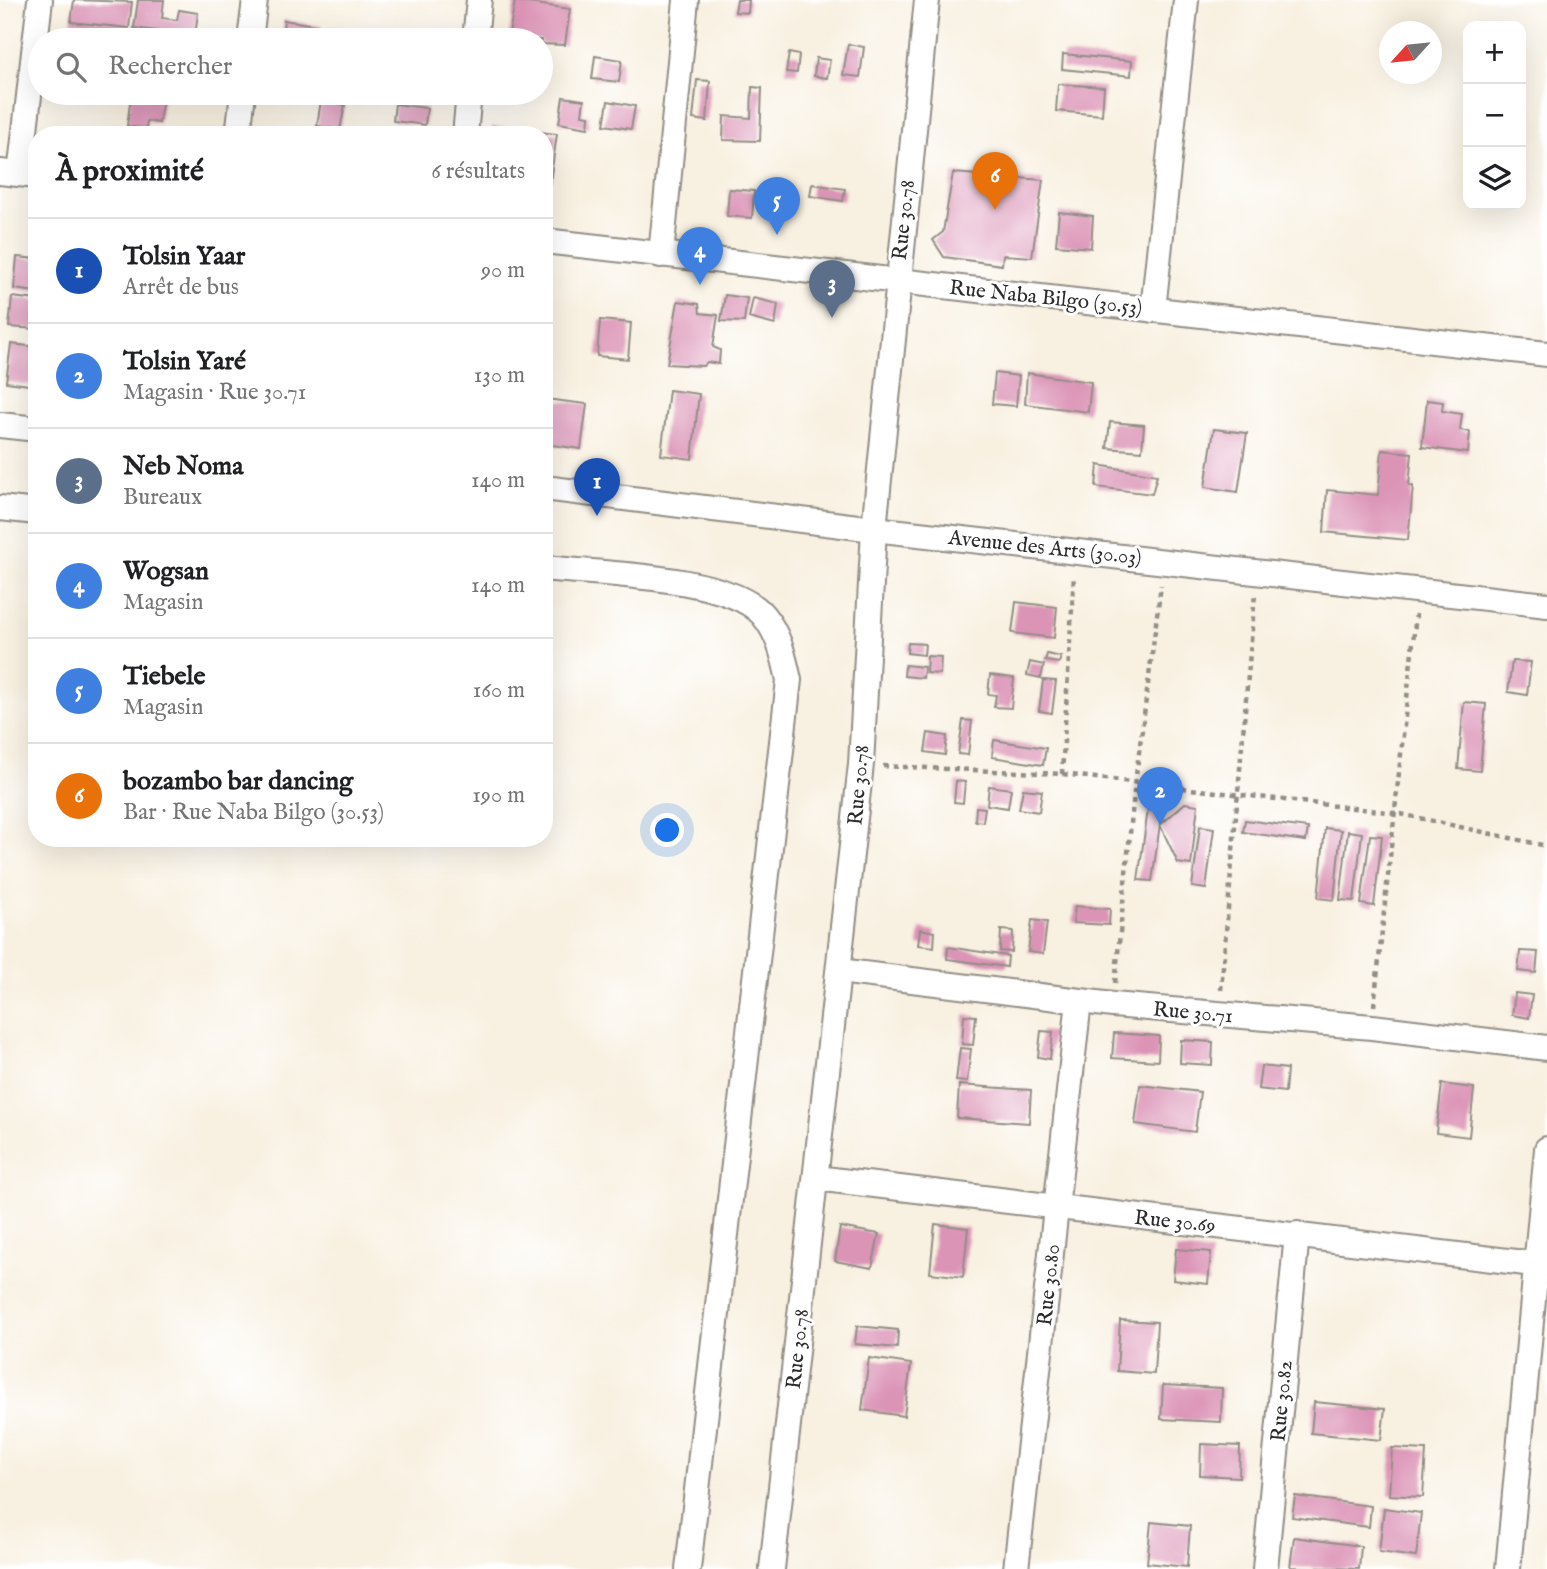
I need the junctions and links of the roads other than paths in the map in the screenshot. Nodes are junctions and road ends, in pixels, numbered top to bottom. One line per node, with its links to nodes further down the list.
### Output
1 (40, 0): 7 (street)
2 (255, 0): 8 (street)
3 (479, 0): 9 (street)
4 (686, 0): 17 (street)
5 (927, 0): 18 (street, Rue 30.78)
6 (1186, 0): 19 (street)
7 (37, 28)
8 (252, 28)
9 (476, 28)
10 (28, 99): 15 (street)
11 (242, 105): 13 (street)
12 (469, 105): 14 (street)
13 (239, 126)
14 (466, 126)
15 (19, 174)
16 (553, 242): 17 (street, Rue Naba Bilgo (30.53))
17 (661, 255): 18 (street, Rue Naba Bilgo (30.53))
18 (897, 281): 19 (street, Rue Naba Bilgo (30.53)); 26 (street, Rue 30.78)
19 (1153, 310): 20 (street, Rue Naba Bilgo (30.53))
20 (1547, 354)
21 (0, 425): 22 (street)
22 (28, 428)
23 (553, 489): 26 (street, Avenue des Arts (30.03))
24 (0, 508): 25 (street)
25 (28, 511)
26 (874, 529): 28 (street, Avenue des Arts (30.03)); 29 (street, Rue 30.78)
27 (553, 569): 38 (street)
28 (1547, 604)
29 (839, 971): 30 (street, Rue 30.71); 33 (street, Rue 30.78)
30 (1079, 1000): 31 (street, Rue 30.71); 34 (street, Rue 30.80)
31 (1547, 1048)
32 (1547, 1149): 36 (street)
33 (816, 1178): 34 (street, Rue 30.69); 37 (street, Rue 30.78)
34 (1056, 1208): 35 (street, Rue 30.69); 39 (street, Rue 30.80)
35 (1297, 1234): 36 (street, Rue 30.69); 40 (street, Rue 30.82)
36 (1534, 1264): 41 (street)
37 (780, 1568)
38 (688, 1569)
39 (1016, 1569)
40 (1265, 1569)
41 (1508, 1569)

